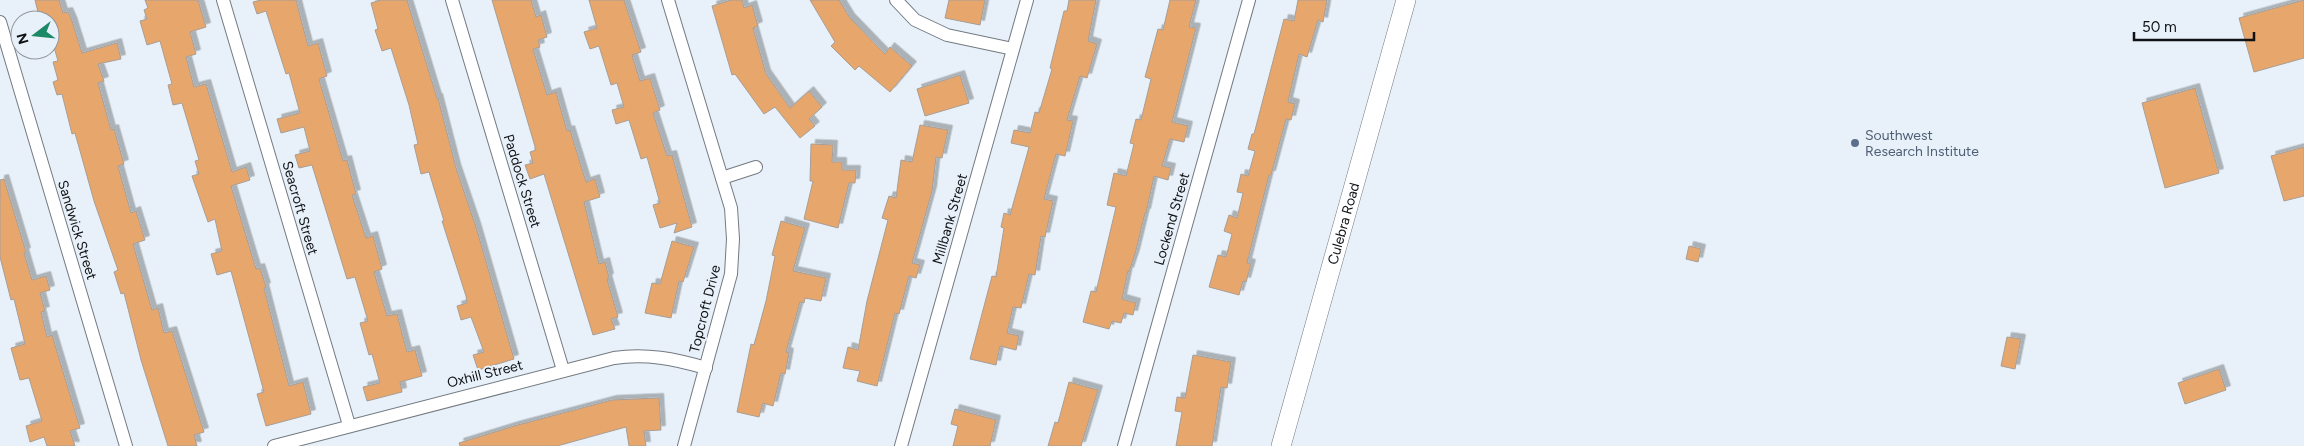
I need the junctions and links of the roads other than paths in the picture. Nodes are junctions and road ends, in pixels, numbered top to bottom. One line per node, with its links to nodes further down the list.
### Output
1 (223, 0): 14 (street, Seacroft Street)
2 (452, 0): 13 (street, Paddock Street)
3 (668, 0): 11 (street, Topcroft Drive)
4 (896, 0): 9 (street)
5 (1028, 0): 9 (street, Millbank Street)
6 (1248, 0): 19 (street, Lockend Street)
7 (1406, 0): 20 (main road, Culebra Road)
8 (0, 22): 15 (street, Sandwick Street)
9 (1013, 49): 18 (street, Millbank Street)
10 (756, 167): 11 (street)
11 (722, 178): 12 (street, Topcroft Drive)
12 (706, 368): 13 (street, Oxhill Street); 17 (street, Topcroft Drive)
13 (563, 370): 14 (street, Oxhill Street)
14 (349, 425): 16 (street, Oxhill Street)
15 (126, 446)
16 (274, 446)
17 (684, 446)
18 (901, 446)
19 (1124, 446)
20 (1281, 446)

